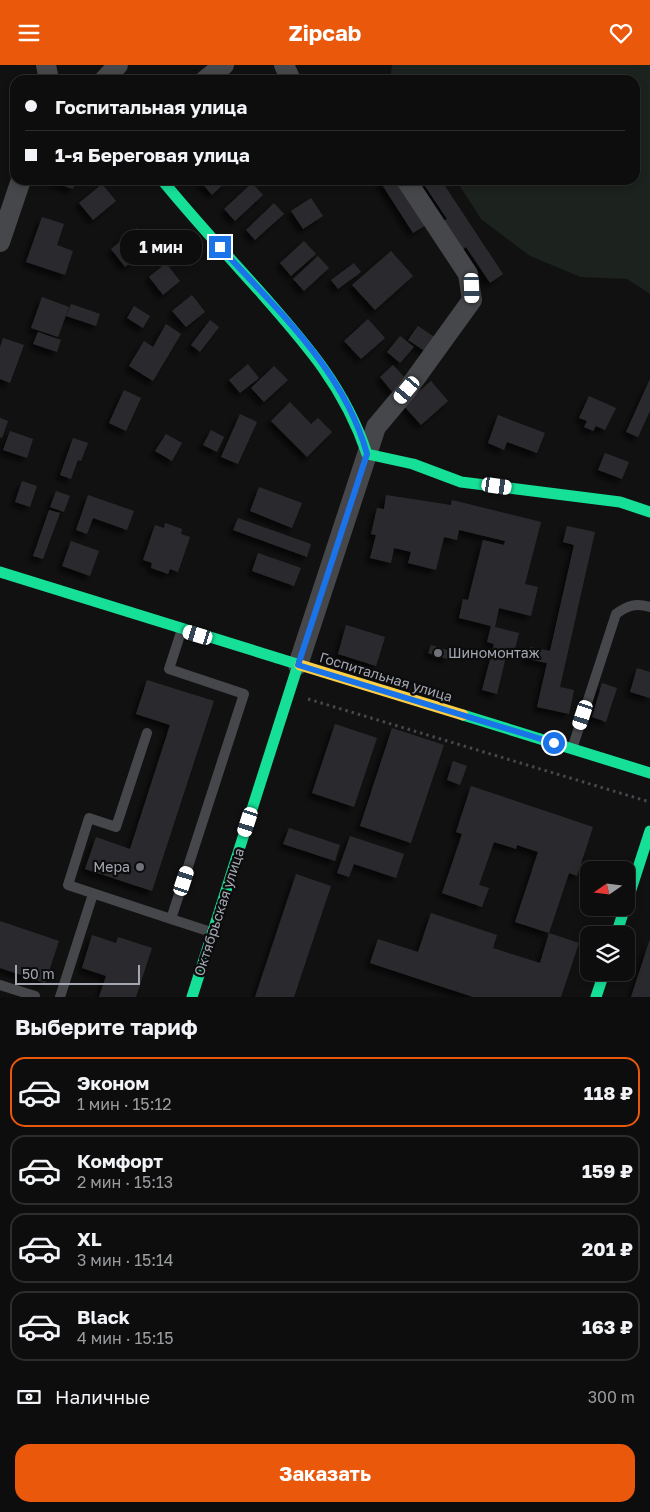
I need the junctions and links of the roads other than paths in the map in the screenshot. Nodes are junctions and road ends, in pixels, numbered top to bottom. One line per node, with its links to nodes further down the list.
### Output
1 (118, 65): 3 (street)
2 (224, 65): 4 (street)
3 (109, 75)
4 (211, 75)
5 (19, 185): 8 (street)
6 (166, 185): 9 (main road)
7 (409, 185): 9 (street, Октябрьская улица)
8 (0, 242)
9 (367, 454): 10 (main road); 14 (street, Октябрьская улица)
10 (650, 512)
11 (0, 572): 13 (main road, Госпитальная улица)
12 (650, 607): 16 (lane)
13 (182, 629): 14 (main road, Госпитальная улица); 21 (lane)
14 (298, 665): 16 (main road, Госпитальная улица); 22 (main road, Октябрьская улица)
15 (147, 733): 20 (lane)
16 (572, 749): 17 (main road, Госпитальная улица)
17 (650, 773)
18 (650, 831): 19 (main road)
19 (635, 878)
20 (93, 893): 21 (lane); 26 (lane)
21 (171, 919): 22 (lane)
22 (212, 932): 27 (main road, Октябрьская улица)
23 (601, 981): 28 (main road)
24 (0, 985): 25 (lane)
25 (35, 997)
26 (60, 997)
27 (192, 997)
28 (596, 997)

